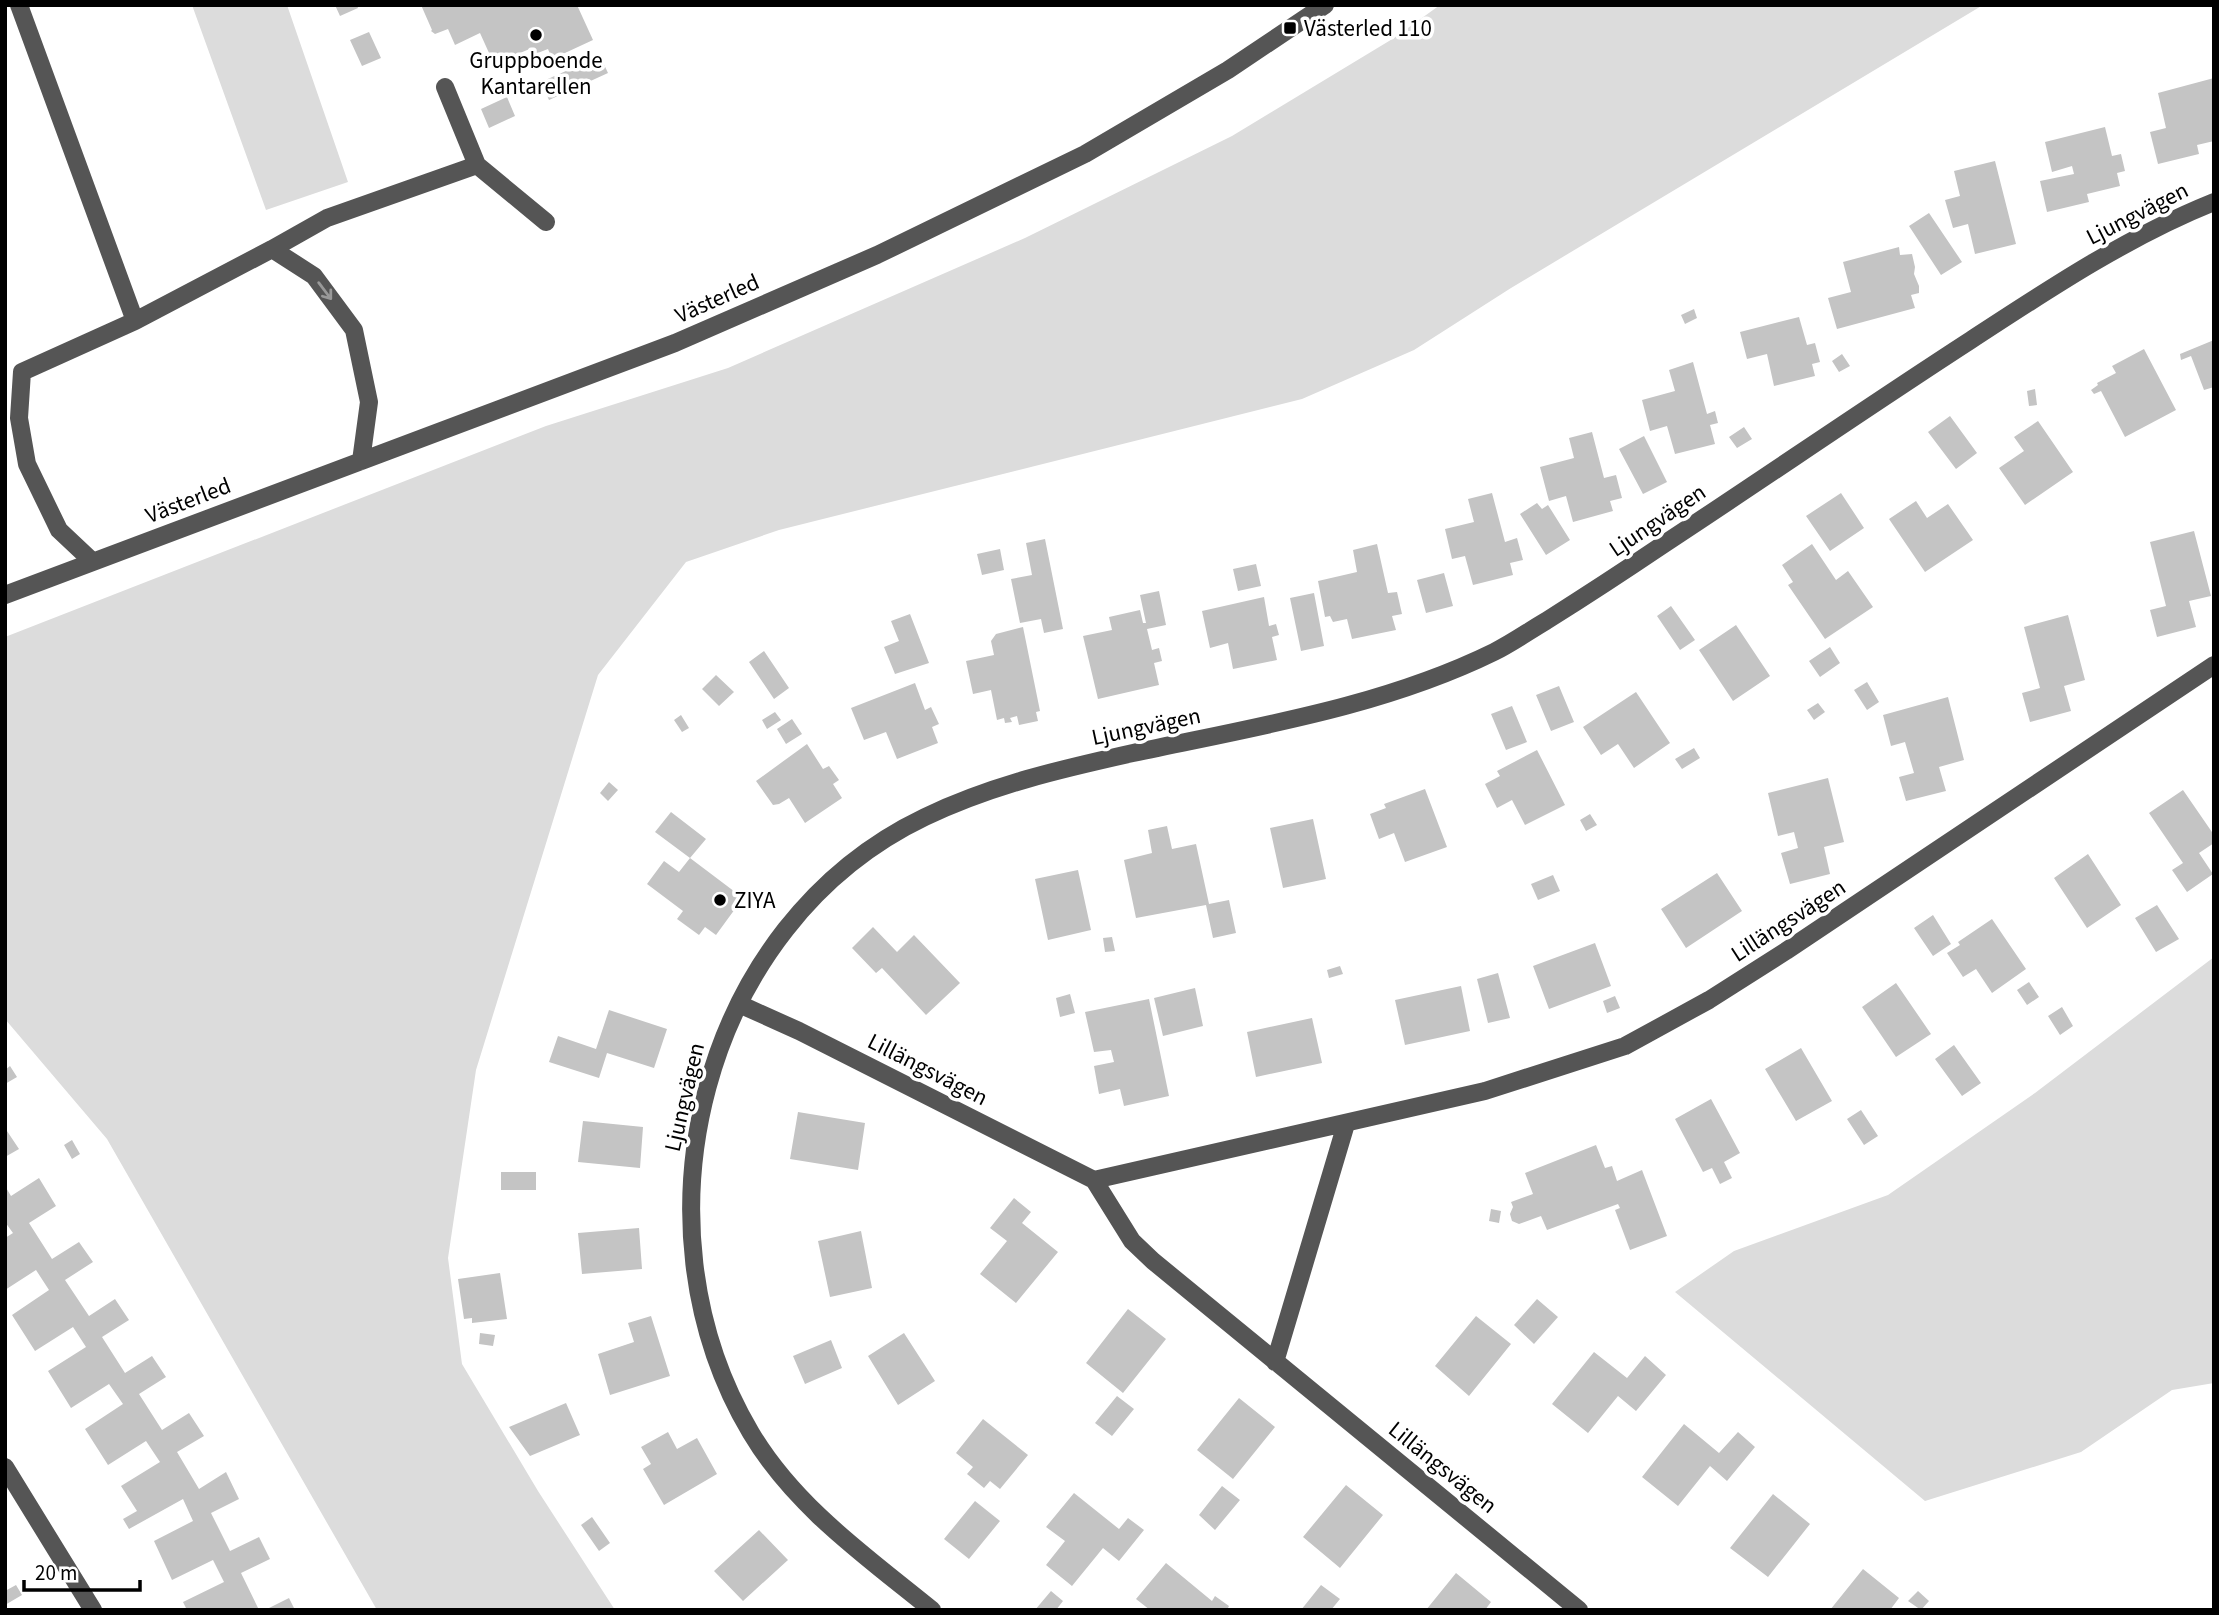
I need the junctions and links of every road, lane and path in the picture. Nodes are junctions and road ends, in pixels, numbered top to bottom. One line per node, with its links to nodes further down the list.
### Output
1 (19, 5): 8 (street)
2 (1325, 5): 9 (street, Västerled)
3 (445, 87): 4 (street)
4 (477, 165): 6 (street); 7 (street)
5 (2214, 202): 13 (street, Ljungvägen)
6 (546, 222)
7 (272, 250): 8 (street); 9 (street, one-way to 9)
8 (135, 321): 10 (street)
9 (361, 461): 10 (street, Västerled)
10 (93, 562): 11 (street, Västerled)
11 (5, 595)
12 (2214, 665): 14 (street, Lillängsvägen)
13 (739, 1003): 15 (street, Lillängsvägen); 19 (street, Ljungvägen)
14 (1346, 1124): 15 (street, Lillängsvägen); 16 (street)
15 (1094, 1180): 16 (street, Lillängsvägen)
16 (1275, 1362): 20 (street, Lillängsvägen)
17 (5, 1467): 18 (street)
18 (93, 1610)
19 (932, 1610)
20 (1579, 1610)

